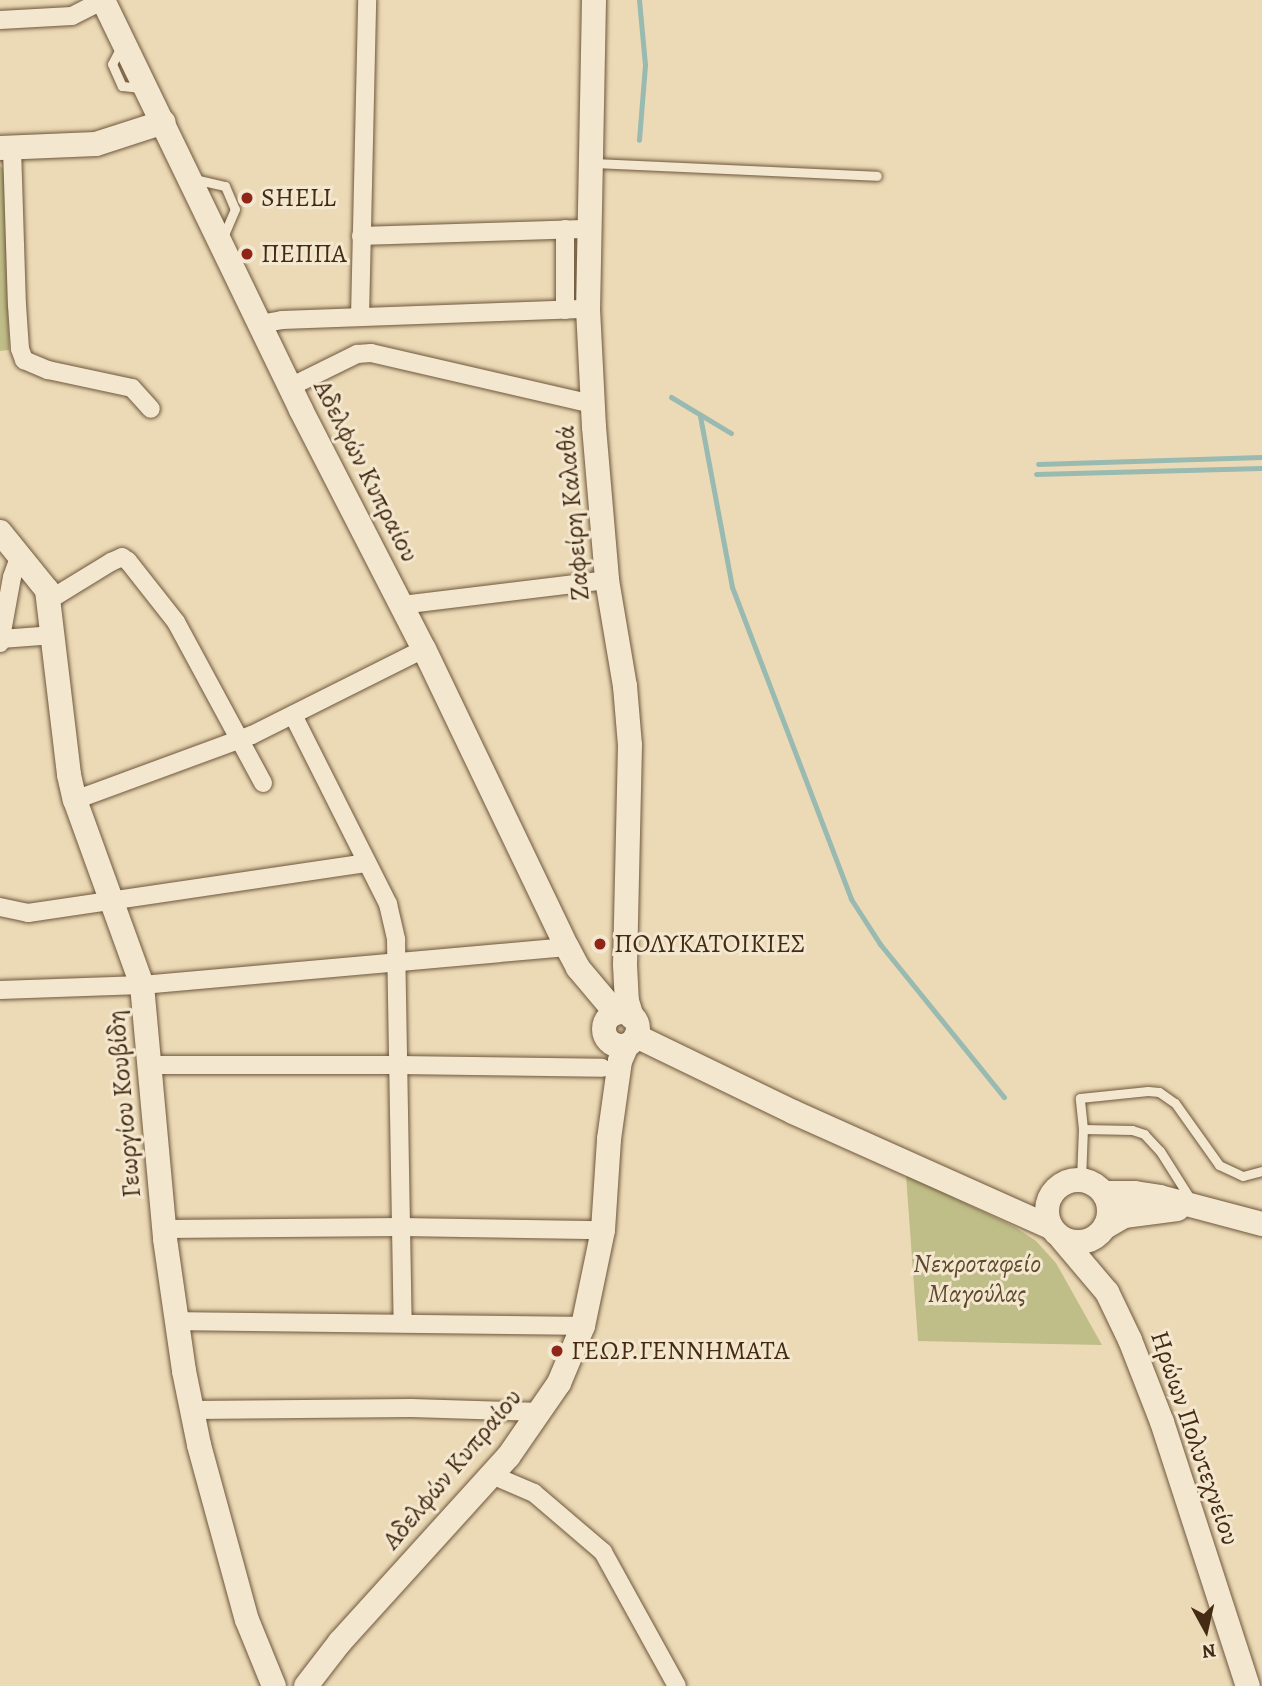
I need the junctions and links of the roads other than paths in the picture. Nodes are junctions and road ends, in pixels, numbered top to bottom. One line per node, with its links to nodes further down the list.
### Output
1 (103, 0): 4 (street); 5 (main road, Αδελφών Κυπραίου)
2 (367, 0): 11 (street)
3 (594, 0): 7 (main road, Ζαφείρη Καλαθά)
4 (0, 20)
5 (164, 122): 6 (main road); 14 (main road, Αδελφών Κυπραίου)
6 (6, 148): 17 (street)
7 (591, 163): 8 (lane); 10 (main road, Ζαφείρη Καλαθά)
8 (877, 176)
9 (565, 229): 10 (street); 11 (street); 12 (street)
10 (590, 229): 12 (main road, Ζαφείρη Καλαθά)
11 (361, 236): 13 (street)
12 (577, 309): 13 (street); 16 (main road, Ζαφείρη Καλαθά)
13 (360, 317): 14 (street)
14 (260, 324): 15 (main road, Αδελφών Κυπραίου)
15 (290, 387): 16 (street); 22 (main road, Αδελφών Κυπραίου)
16 (592, 404): 20 (main road, Ζαφείρη Καλαθά)
17 (151, 409)
18 (0, 532): 19 (main road, Γεωργίου Κουβίδη)
19 (20, 555): 21 (main road, Γεωργίου Κουβίδη); 24 (street)
20 (607, 580): 22 (street); 35 (main road, Ζαφείρη Καλαθά)
21 (49, 600): 23 (main road, Γεωργίου Κουβίδη); 27 (street)
22 (401, 605): 25 (main road, Αδελφών Κυπραίου)
23 (54, 635): 24 (street); 29 (main road, Γεωργίου Κουβίδη)
24 (1, 641)
25 (424, 649): 26 (street); 33 (main road, Αδελφών Κυπραίου)
26 (293, 715): 27 (street); 30 (street)
27 (238, 740): 28 (street); 29 (street)
28 (263, 783)
29 (75, 800): 31 (main road, Γεωργίου Κουβίδη)
30 (367, 863): 31 (street); 34 (street)
31 (113, 902): 32 (street); 36 (main road, Γεωργίου Κουβίδη)
32 (0, 906)
33 (572, 958): 34 (street); 35 (main road); 38 (main road, Αδελφών Κυπραίου)
34 (397, 963): 36 (street); 40 (street)
35 (625, 965): 38 (main road, Ζαφείρη Καλαθά)
36 (142, 985): 37 (street); 39 (main road, Γεωργίου Κουβίδη)
37 (0, 990)
38 (620, 1030): 41 (main road, Αδελφών Κυπραίου); 43 (main road, Αδελφών Κυπραίου); 46 (main road, Ηρώων Πολυτεχνείου)
39 (152, 1065): 40 (street); 52 (main road, Γεωργίου Κουβίδη)
40 (399, 1065): 41 (street); 51 (street)
41 (602, 1068): 43 (main road, Αδελφών Κυπραίου)
42 (1083, 1129): 44 (lane); 45 (lane); 49 (lane)
43 (609, 1139): 53 (main road, Αδελφών Κυπραίου)
44 (1262, 1171)
45 (1081, 1180): 47 (main road); 48 (main road)
46 (974, 1192): 48 (main road, Ηρώων Πολυτεχνείου); 55 (main road, Ηρώων Πολυτεχνείου)
47 (1104, 1193): 49 (main road); 54 (main road)
48 (1051, 1194): 55 (main road)
49 (1196, 1208): 50 (main road); 54 (main road)
50 (1262, 1224)
51 (401, 1227): 52 (street); 53 (street); 58 (street)
52 (164, 1229): 57 (main road, Γεωργίου Κουβίδη)
53 (603, 1230): 59 (main road, Αδελφών Κυπραίου)
54 (1103, 1230): 55 (main road); 56 (main road, Ηρώων Πολυτεχνείου)
55 (1056, 1233): 56 (main road, Ηρώων Πολυτεχνείου)
56 (1107, 1292): 66 (main road, Ηρώων Πολυτεχνείου)
57 (175, 1321): 58 (street); 60 (main road, Γεωργίου Κουβίδη)
58 (403, 1322): 59 (street)
59 (583, 1326): 61 (main road, Αδελφών Κυπραίου)
60 (193, 1410): 61 (street); 63 (main road, Γεωργίου Κουβίδη)
61 (541, 1412): 62 (main road, Αδελφών Κυπραίου)
62 (492, 1475): 64 (main road, Αδελφών Κυπραίου); 65 (street)
63 (274, 1686)
64 (306, 1686)
65 (677, 1686)
66 (1248, 1686)

